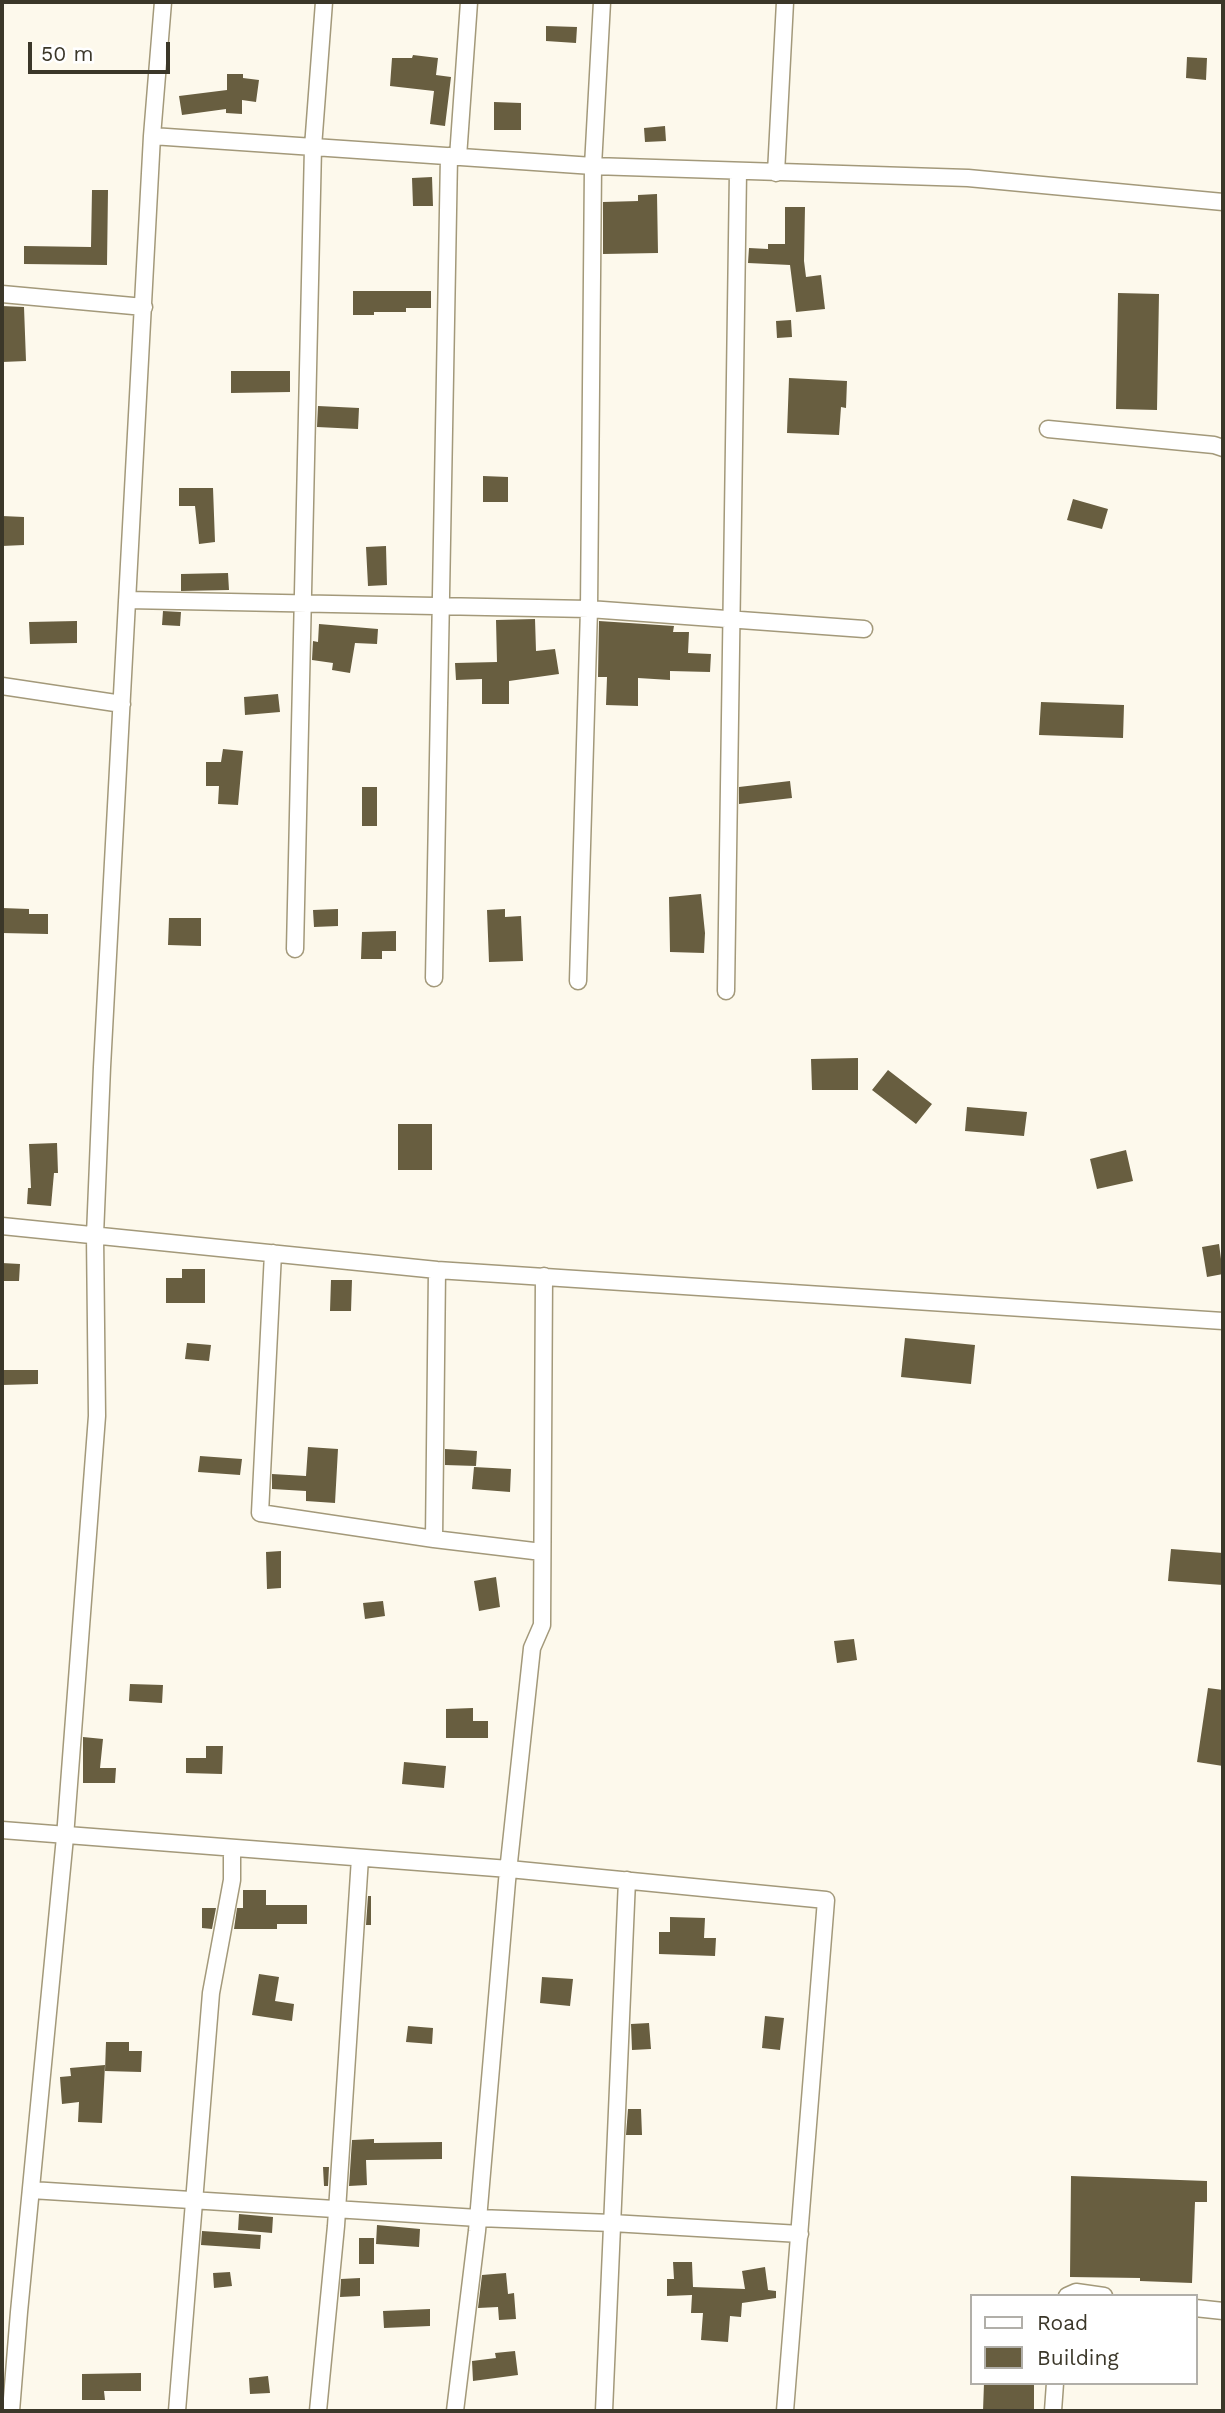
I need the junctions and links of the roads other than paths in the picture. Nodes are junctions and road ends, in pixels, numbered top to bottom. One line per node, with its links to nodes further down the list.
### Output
1 (163, 2): 6 (street)
2 (324, 2): 7 (street)
3 (469, 2): 8 (street)
4 (602, 2): 9 (street)
5 (785, 2): 11 (street)
6 (152, 136): 7 (street); 14 (street)
7 (313, 148): 8 (street); 18 (street)
8 (454, 157): 9 (street); 19 (street)
9 (593, 166): 10 (street); 20 (street)
10 (738, 172): 11 (street); 21 (street)
11 (776, 173): 12 (street)
12 (1223, 202)
13 (2, 294): 14 (street)
14 (144, 307): 17 (street)
15 (1048, 429): 16 (street)
16 (1223, 448)
17 (127, 600): 18 (street); 24 (street)
18 (301, 603): 19 (street); 25 (street)
19 (442, 604): 20 (street); 26 (street)
20 (589, 609): 21 (street); 27 (street)
21 (730, 620): 22 (street); 28 (street)
22 (864, 629)
23 (2, 686): 24 (street)
24 (122, 704): 30 (street)
25 (295, 949)
26 (434, 978)
27 (578, 981)
28 (726, 991)
29 (2, 1226): 30 (street)
30 (95, 1235): 31 (street); 38 (street)
31 (273, 1253): 32 (street); 35 (street)
32 (437, 1270): 33 (street); 35 (street)
33 (544, 1276): 34 (street); 36 (street)
34 (1223, 1321)
35 (434, 1539): 36 (street)
36 (542, 1552): 41 (street)
37 (2, 1830): 38 (street)
38 (65, 1837): 39 (street); 43 (street)
39 (232, 1849): 40 (street); 44 (street)
40 (360, 1858): 41 (street); 45 (street)
41 (509, 1869): 42 (street); 46 (street)
42 (627, 1880): 47 (street); 48 (street)
43 (31, 2190): 44 (street); 54 (street)
44 (193, 2201): 45 (street); 55 (street)
45 (337, 2210): 46 (street); 56 (street)
46 (478, 2218): 47 (street); 57 (street)
47 (612, 2223): 48 (street); 58 (street)
48 (800, 2234): 59 (street)
49 (1072, 2294): 50 (street)
50 (1090, 2294)
51 (1197, 2308): 52 (street)
52 (1223, 2311)
53 (1055, 2385): 60 (street)
54 (11, 2411)
55 (177, 2411)
56 (318, 2411)
57 (455, 2411)
58 (604, 2411)
59 (785, 2411)
60 (1053, 2411)

